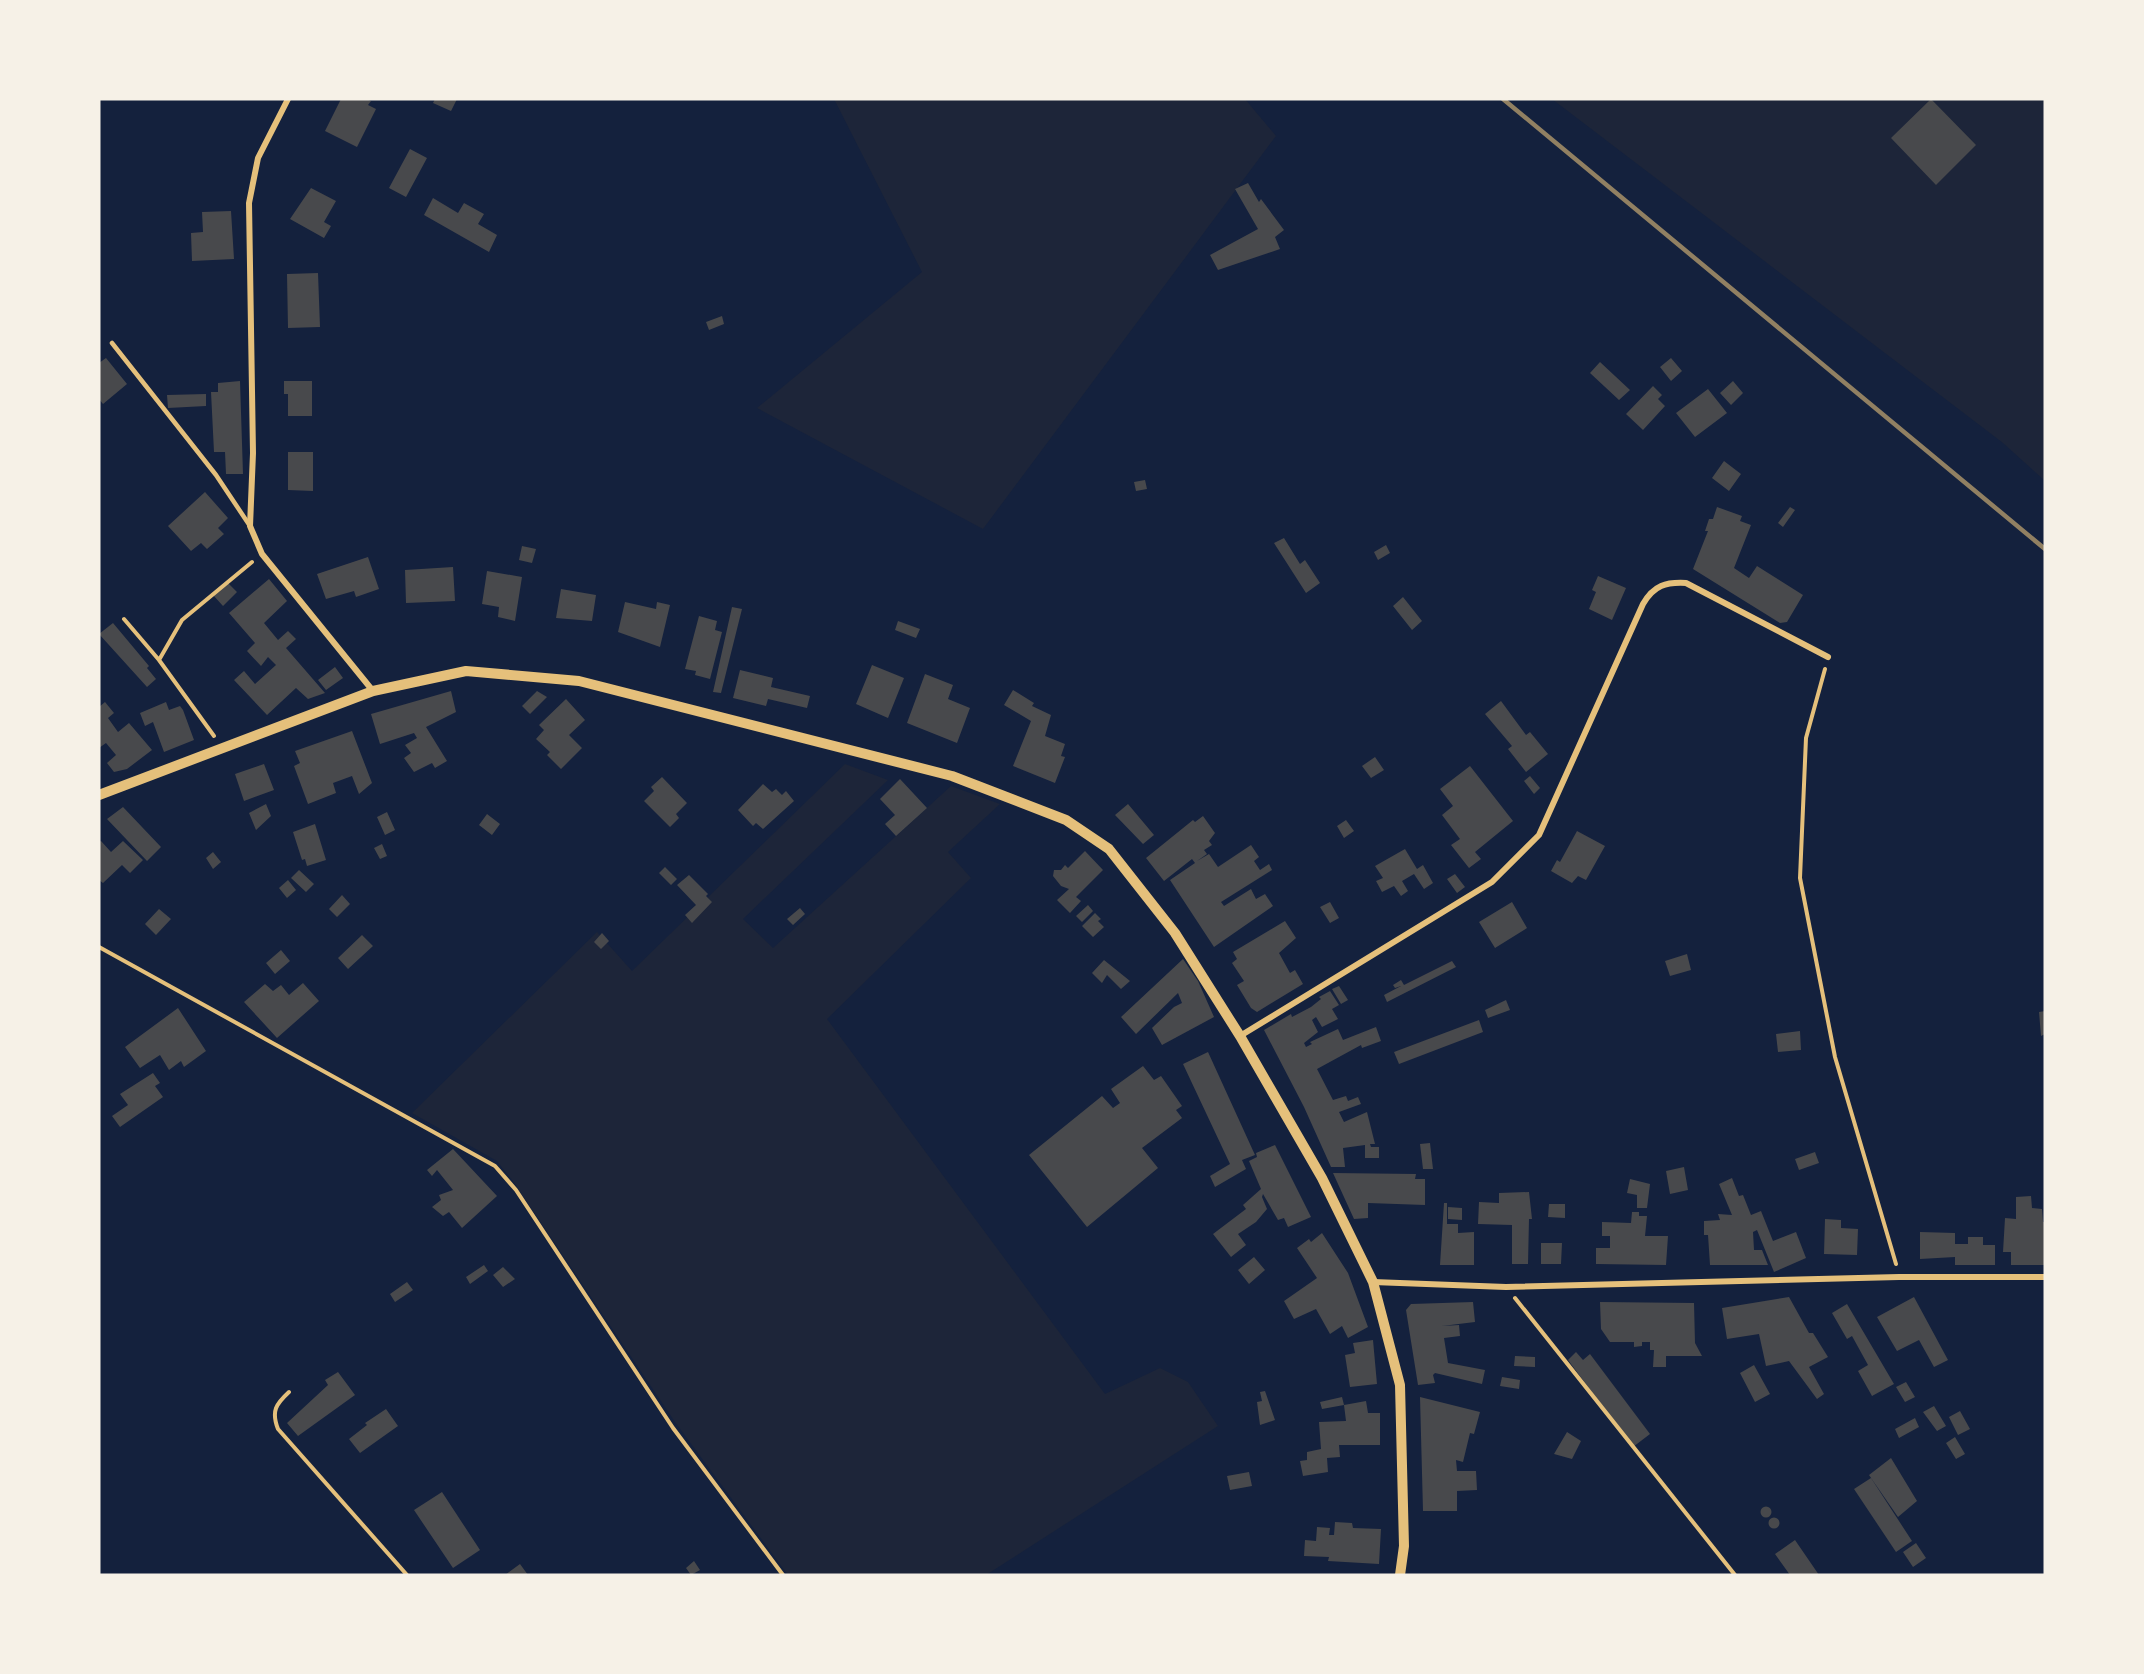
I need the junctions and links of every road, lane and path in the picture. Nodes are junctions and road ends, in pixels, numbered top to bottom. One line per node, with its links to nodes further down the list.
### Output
1 (288, 99): 3 (street)
2 (112, 343): 3 (lane)
3 (250, 526): 4 (street)
4 (262, 554): 7 (path); 8 (street)
5 (124, 619): 7 (path)
6 (1828, 657): 12 (street); 13 (path)
7 (159, 660): 9 (path)
8 (373, 691): 9 (street); 12 (street)
9 (223, 748): 10 (street)
10 (99, 795)
11 (99, 947): 19 (path)
12 (1240, 1036): 15 (street)
13 (1899, 1277): 14 (street); 16 (street)
14 (2045, 1277)
15 (1374, 1282): 16 (street); 20 (street)
16 (1506, 1287): 21 (path)
17 (289, 1392): 18 (path)
18 (407, 1575)
19 (783, 1575)
20 (1400, 1575)
21 (1735, 1575)

